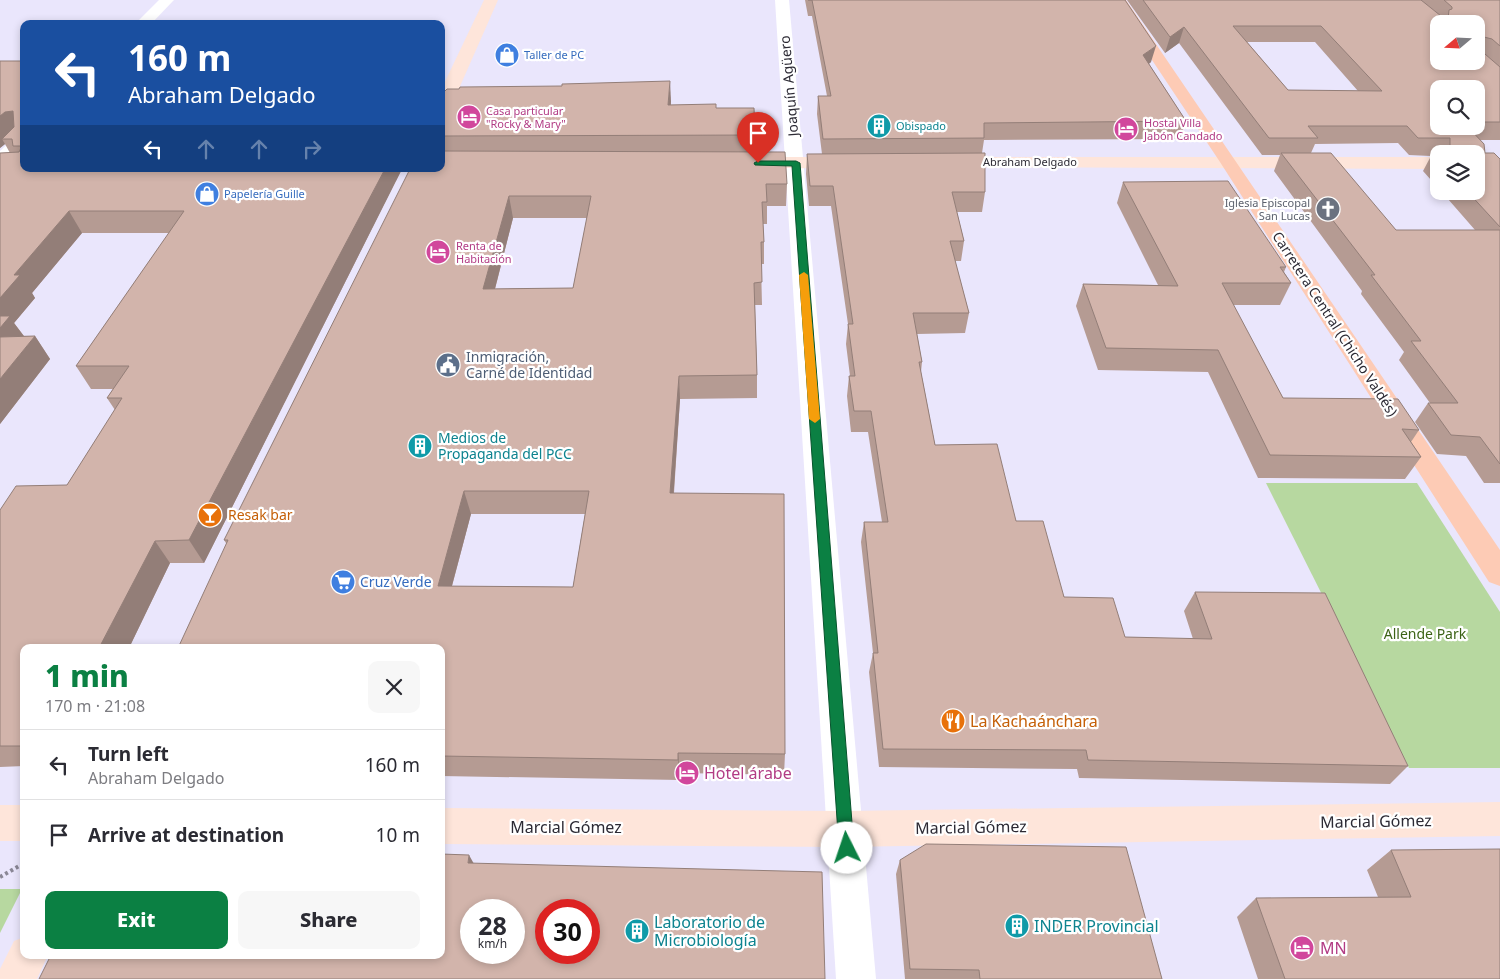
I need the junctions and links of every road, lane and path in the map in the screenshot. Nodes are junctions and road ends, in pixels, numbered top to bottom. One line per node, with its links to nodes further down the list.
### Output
1 (167, 0): 5 (street)
2 (491, 0): 6 (main road)
3 (782, 0): 9 (street, Joaquín Agüero)
4 (1119, 0): 8 (main road, Carretera Central (Chicho Valdés))
5 (146, 20)
6 (445, 100)
7 (20, 144): 14 (street)
8 (1229, 162): 11 (main road, Abraham Delgado); 12 (main road, Abraham Delgado); 15 (main road, Carretera Central (Chicho Valdés))
9 (796, 163): 10 (main road); 13 (main road); 20 (street, Joaquín Agüero)
10 (864, 163)
11 (933, 163)
12 (1430, 163)
13 (727, 164)
14 (5, 166)
15 (1500, 574)
16 (1500, 819): 20 (main road, Marcial Gómez)
17 (0, 823): 18 (main road)
18 (20, 823)
19 (445, 826): 20 (main road, Marcial Gómez)
20 (845, 829): 25 (street, Joaquín Agüero)
21 (20, 866): 22 (path)
22 (0, 877)
23 (26, 959): 24 (main road)
24 (16, 979)
25 (856, 979)

